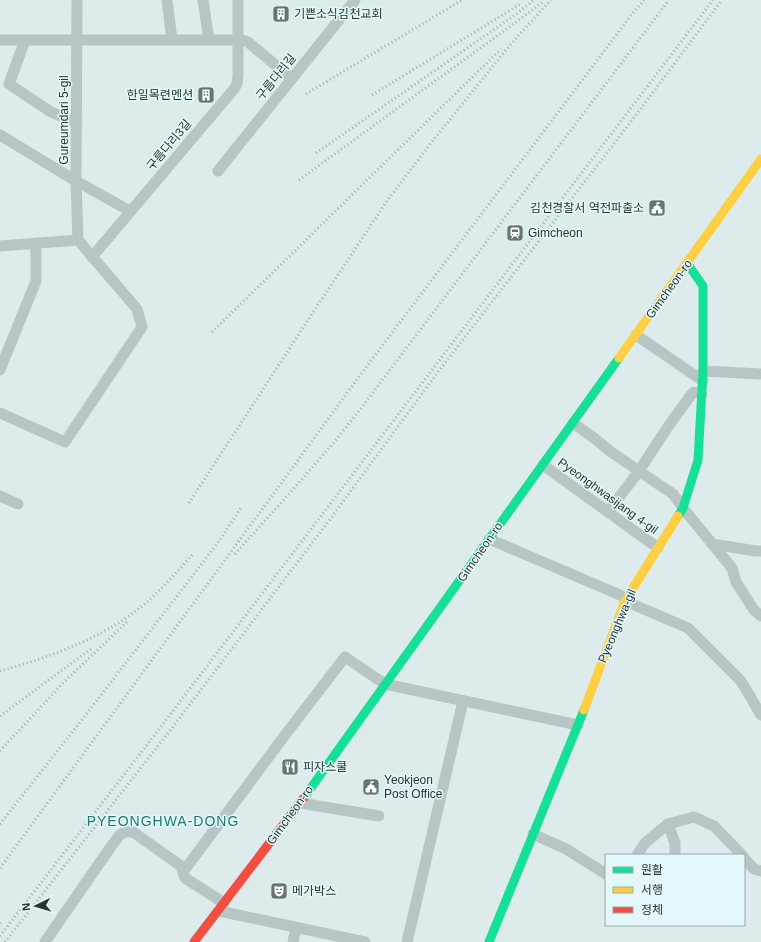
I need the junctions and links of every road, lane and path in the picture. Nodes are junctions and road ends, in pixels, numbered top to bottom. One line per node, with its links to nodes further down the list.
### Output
1 (77, 0): 8 (street, Gureumdari 5-gil)
2 (167, 0): 9 (street)
3 (203, 0): 10 (street)
4 (238, 0): 11 (street, 구름다리3길)
5 (355, 0): 12 (street, 구름다리길)
6 (0, 40): 7 (street)
7 (25, 40): 8 (street); 13 (street)
8 (77, 40): 9 (street); 13 (street, Gureumdari 5-gil)
9 (172, 40): 10 (street)
10 (209, 40): 11 (street)
11 (238, 40): 12 (street); 18 (street, 구름다리3길)
12 (292, 79): 16 (street, 구름다리길)
13 (77, 123): 17 (street, Gureumdari 5-gil)
14 (0, 135): 17 (street)
15 (759, 165): 23 (street, Gimcheon-ro)
16 (218, 171)
17 (76, 181): 18 (street); 19 (street, Gureumdari 5-gil)
18 (130, 211): 22 (street, 구름다리3길)
19 (78, 240): 20 (street); 22 (street)
20 (36, 243): 21 (street); 25 (street)
21 (0, 246)
22 (92, 256): 29 (street)
23 (687, 263): 24 (street, Gimcheon-ro); 27 (street, Pyeonghwa-gil)
24 (636, 335): 27 (street); 30 (street, Gimcheon-ro)
25 (0, 370)
26 (761, 374): 27 (street)
27 (703, 376): 28 (street, Pyeonghwa-gil)
28 (702, 394): 32 (street); 35 (street, Pyeonghwa-gil)
29 (0, 413)
30 (572, 423): 31 (street, Gimcheon-ro); 32 (street)
31 (543, 465): 36 (street, Pyeonghwasijang 4-gil); 37 (street, Gimcheon-ro)
32 (638, 471): 35 (street); 36 (street)
33 (0, 496): 34 (street)
34 (18, 504)
35 (683, 508): 38 (street); 39 (street, Pyeonghwa-gil)
36 (608, 512): 39 (street, Pyeonghwasijang 4-gil)
37 (489, 539): 41 (street); 43 (street, Gimcheon-ro)
38 (712, 544): 40 (street); 42 (street)
39 (658, 548): 41 (street, Pyeonghwa-gil)
40 (761, 551)
41 (626, 599): 45 (street); 46 (street, Pyeonghwa-gil)
42 (761, 616)
43 (385, 684): 44 (street); 47 (street, Gimcheon-ro); 56 (street)
44 (463, 700): 46 (street); 65 (street)
45 (761, 715)
46 (578, 725): 50 (street, Pyeonghwa-gil)
47 (300, 803): 48 (street); 58 (street, Gimcheon-ro)
48 (379, 816)
49 (668, 824): 51 (street); 52 (street); 53 (street)
50 (533, 834): 57 (street); 66 (street, Pyeonghwa-gil)
51 (637, 854)
52 (675, 854)
53 (741, 854)
54 (745, 859): 55 (street)
55 (761, 871)
56 (183, 872): 58 (street); 61 (street)
57 (605, 873)
58 (222, 907): 59 (street); 62 (street, Gimcheon-ro)
59 (296, 928): 60 (street); 63 (street)
60 (345, 940): 64 (street)
61 (45, 942)
62 (194, 942)
63 (294, 942)
64 (365, 942)
65 (407, 942)
66 (489, 942)

